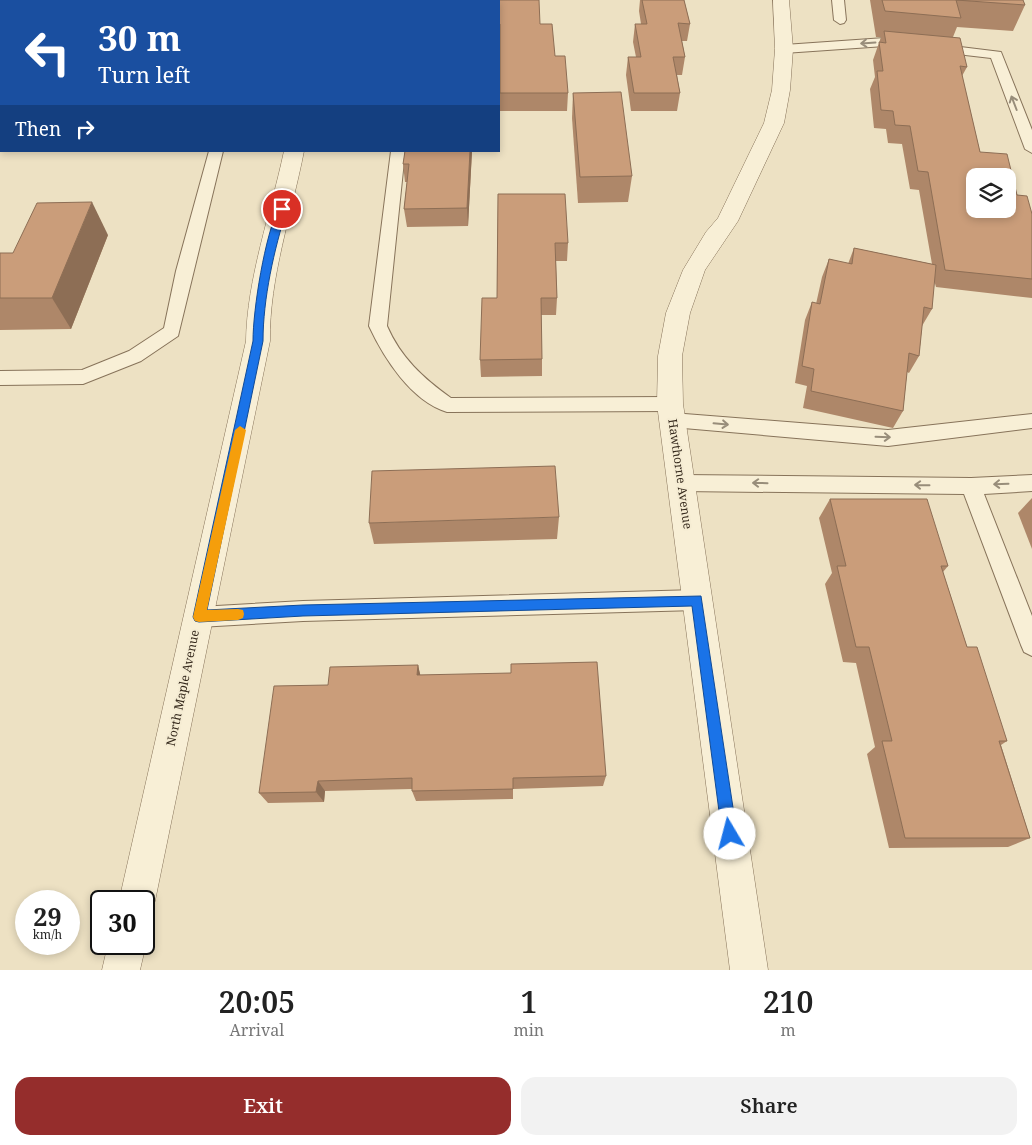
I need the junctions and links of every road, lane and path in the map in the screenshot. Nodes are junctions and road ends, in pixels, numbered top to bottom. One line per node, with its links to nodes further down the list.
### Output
1 (781, 0): 4 (street, Hawthorne Avenue)
2 (838, 0): 3 (lane)
3 (840, 20)
4 (784, 49): 5 (lane, one-way to 4); 10 (street, Hawthorne Avenue)
5 (1032, 149)
6 (216, 152): 9 (lane)
7 (294, 152): 16 (street, North Maple Avenue)
8 (398, 152): 10 (lane)
9 (0, 378)
10 (671, 412): 11 (lane, one-way to 11); 12 (street, Hawthorne Avenue)
11 (1032, 420)
12 (681, 483): 14 (lane, one-way to 12); 15 (street, Hawthorne Avenue)
13 (1032, 483): 14 (lane, one-way to 14)
14 (971, 486): 17 (lane)
15 (697, 600): 16 (lane); 21 (street, Hawthorne Avenue)
16 (199, 617): 18 (street, North Maple Avenue)
17 (1032, 645)
18 (138, 890)
19 (124, 955): 20 (street)
20 (121, 970)
21 (749, 970)

